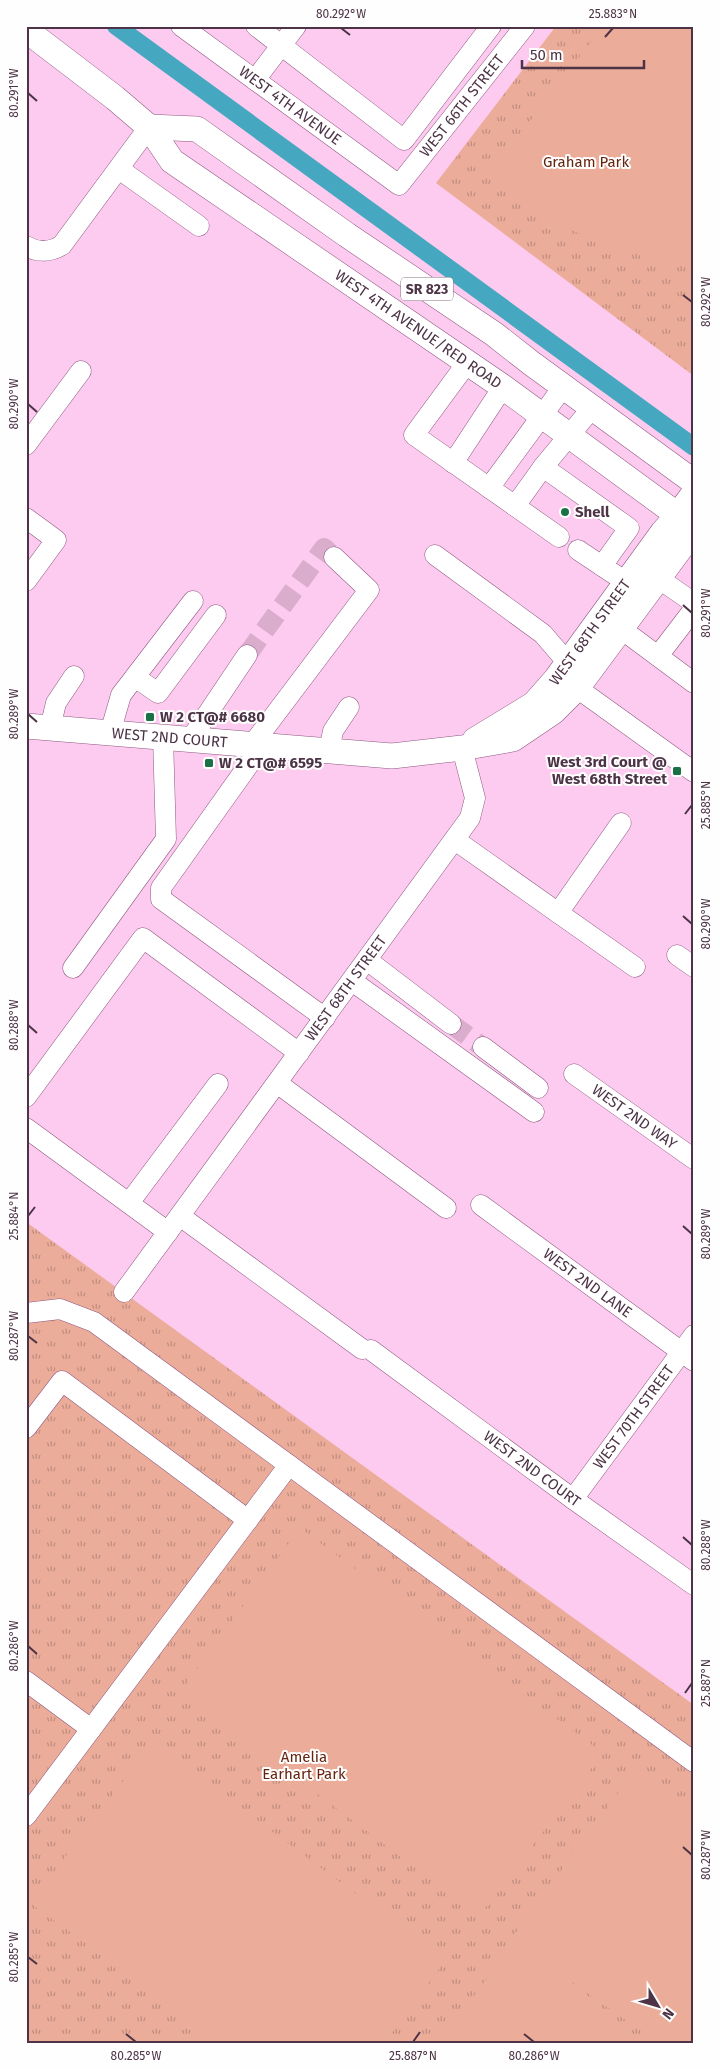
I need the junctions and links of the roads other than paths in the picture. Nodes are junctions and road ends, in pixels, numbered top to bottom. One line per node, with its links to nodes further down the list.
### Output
1 (181, 26): 8 (street, WEST 4TH AVENUE)
2 (256, 26): 7 (street)
3 (296, 26): 7 (street)
4 (491, 26): 10 (street)
5 (516, 29): 11 (street, WEST 66TH STREET)
6 (26, 30): 9 (main road, WEST 4TH AVENUE/RED ROAD / SR 823)
7 (281, 46): 8 (street); 10 (street)
8 (255, 80): 13 (street, WEST 4TH AVENUE)
9 (149, 127): 12 (street); 16 (main road, WEST 4TH AVENUE/RED ROAD / SR 823); 19 (main road, SR 823)
10 (413, 127): 11 (street)
11 (433, 142): 13 (street, WEST 66TH STREET)
12 (118, 169): 14 (street); 15 (street)
13 (399, 185)
14 (199, 226)
15 (26, 246)
16 (468, 363): 18 (main road, WEST 4TH AVENUE/RED ROAD / SR 823); 24 (street)
17 (81, 371): 23 (street)
18 (503, 387): 21 (main road, WEST 4TH AVENUE/RED ROAD / SR 823); 24 (street)
19 (563, 387): 20 (main road, SR 823); 21 (street)
20 (592, 408): 22 (street); 26 (main road, SR 823)
21 (542, 417): 22 (main road, WEST 4TH AVENUE/RED ROAD / SR 823); 27 (street)
22 (569, 435): 25 (street); 31 (main road, WEST 4TH AVENUE/RED ROAD / SR 823)
23 (26, 445)
24 (453, 462): 27 (street)
25 (543, 467): 29 (street); 36 (street)
26 (694, 482)
27 (489, 488): 29 (street)
28 (694, 492): 31 (main road, WEST 68TH STREET)
29 (515, 506): 32 (street)
30 (26, 518): 37 (street)
31 (688, 524): 38 (main road, WEST 68TH STREET); 39 (main road, WEST 68TH STREET)
32 (559, 537)
33 (578, 550): 36 (street)
34 (435, 555): 47 (street)
35 (334, 557): 57 (street)
36 (602, 566): 39 (street)
37 (28, 575)
38 (658, 578): 41 (street); 44 (main road, WEST 68TH STREET)
39 (626, 582): 47 (main road, WEST 68TH STREET)
40 (192, 601): 49 (street)
41 (694, 603)
42 (694, 609): 46 (street)
43 (216, 615): 49 (street)
44 (620, 628): 46 (street); 51 (main road, WEST 68TH STREET)
45 (247, 655): 56 (street)
46 (658, 656): 50 (street)
47 (567, 662): 58 (main road, WEST 68TH STREET)
48 (74, 676): 53 (street)
49 (135, 677): 54 (street)
50 (694, 683)
51 (577, 688): 58 (main road, WEST 68TH STREET); 60 (street)
52 (349, 707): 59 (street)
53 (38, 727): 54 (main road, WEST 2ND COURT)
54 (110, 733): 55 (main road, WEST 2ND COURT)
55 (163, 738): 56 (main road, WEST 2ND COURT); 68 (street)
56 (190, 740): 57 (main road, WEST 2ND COURT)
57 (257, 745): 59 (main road, WEST 2ND COURT); 70 (street)
58 (462, 748): 59 (main road, WEST 2ND COURT); 62 (street, WEST 68TH STREET)
59 (329, 751)
60 (694, 772)
61 (621, 823): 63 (street)
62 (455, 840): 63 (street); 65 (street, WEST 68TH STREET)
63 (558, 913): 66 (street)
64 (677, 956): 67 (street)
65 (367, 960): 69 (street, WEST 68TH STREET); 71 (street)
66 (635, 967)
67 (694, 967)
68 (74, 968)
69 (352, 980): 70 (street, WEST 68TH STREET); 79 (street)
70 (325, 1018): 73 (street, WEST 68TH STREET)
71 (451, 1024)
72 (483, 1047): 77 (street)
73 (299, 1053): 75 (street, WEST 68TH STREET); 78 (street)
74 (574, 1074): 81 (street, WEST 2ND WAY)
75 (277, 1083): 84 (street); 85 (street, WEST 68TH STREET)
76 (218, 1084): 82 (street)
77 (538, 1088)
78 (26, 1097)
79 (534, 1112)
80 (26, 1128): 82 (street, WEST 2ND COURT)
81 (694, 1159)
82 (129, 1203): 85 (street, WEST 2ND COURT)
83 (481, 1205): 89 (street, WEST 2ND LANE)
84 (446, 1208)
85 (174, 1224): 86 (street, WEST 68TH STREET); 92 (street, WEST 2ND COURT)
86 (124, 1292)
87 (26, 1313): 91 (street)
88 (694, 1335): 89 (street, WEST 70TH STREET)
89 (687, 1357): 92 (street, WEST 70TH STREET)
90 (26, 1428): 93 (street)
91 (289, 1465): 93 (street); 97 (street)
92 (573, 1499): 94 (street, WEST 2ND COURT)
93 (248, 1520): 96 (street)
94 (694, 1585)
95 (26, 1681): 96 (street)
96 (91, 1729): 98 (street)
97 (694, 1762)
98 (26, 1816)

